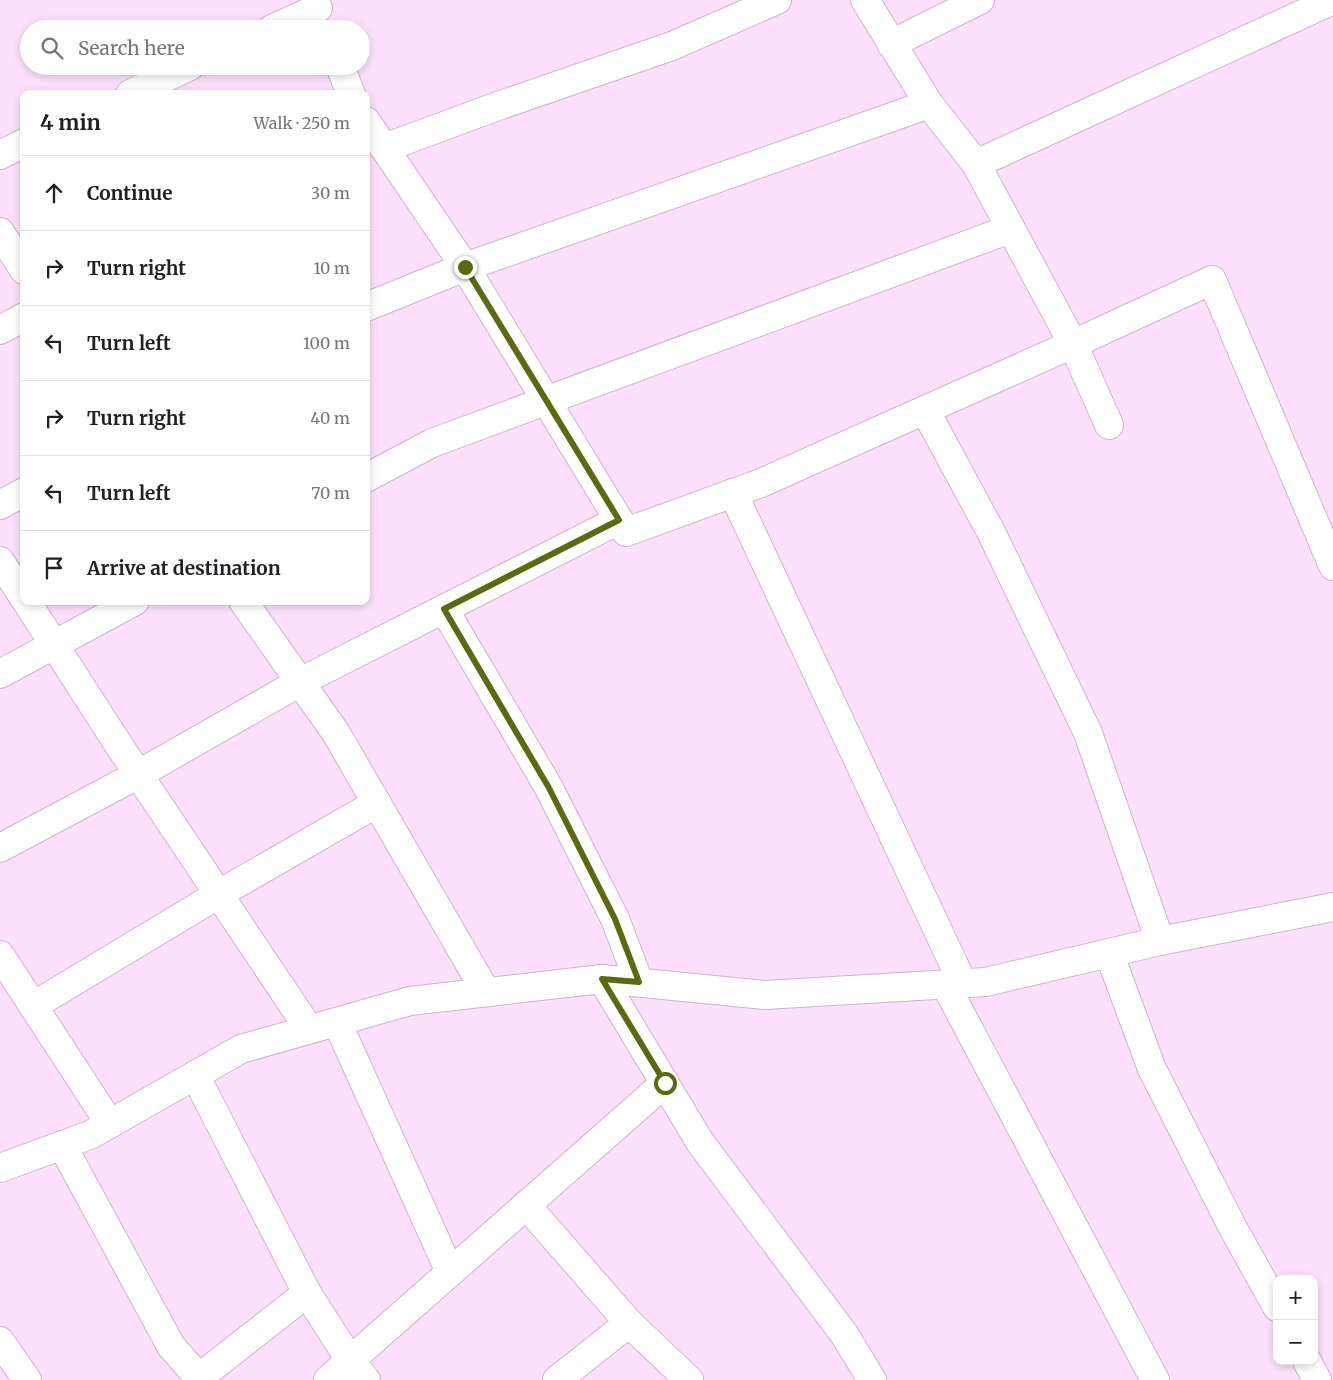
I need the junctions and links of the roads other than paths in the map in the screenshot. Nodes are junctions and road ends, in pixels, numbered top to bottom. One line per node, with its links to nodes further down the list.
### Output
1 (777, 0): 13 (street)
2 (865, 0): 7 (street)
3 (980, 0): 7 (street)
4 (1333, 0): 16 (street)
5 (319, 12): 6 (street)
6 (297, 20)
7 (891, 44): 12 (street)
8 (171, 75): 10 (street)
9 (344, 75): 11 (street)
10 (139, 90)
11 (349, 90)
12 (929, 104): 16 (street); 20 (street)
13 (374, 137): 20 (street)
14 (20, 145): 15 (street)
15 (0, 155)
16 (976, 164): 17 (street)
17 (1010, 229): 24 (street); 25 (street)
18 (0, 232): 19 (street)
19 (20, 264)
20 (465, 267): 21 (street); 25 (street)
21 (370, 305)
22 (20, 319): 23 (street)
23 (0, 330)
24 (1073, 344): 26 (street); 27 (street); 34 (street)
25 (547, 400): 28 (street); 32 (street)
26 (925, 410): 29 (street); 48 (street)
27 (1109, 425)
28 (370, 476)
29 (733, 493): 32 (street); 53 (street)
30 (20, 494): 31 (street)
31 (0, 505)
32 (619, 520): 39 (street)
33 (0, 561): 35 (street)
34 (1333, 566)
35 (20, 592)
36 (29, 605): 40 (street)
37 (128, 605): 40 (street)
38 (246, 605): 42 (street)
39 (444, 609): 42 (street); 52 (street)
40 (54, 645): 41 (street); 43 (street)
41 (0, 674)
42 (300, 682): 43 (street); 44 (street)
43 (139, 774): 45 (street); 46 (street)
44 (377, 803): 46 (street); 54 (street)
45 (0, 848)
46 (219, 894): 55 (street); 57 (street)
47 (1333, 907): 48 (street)
48 (1160, 941): 49 (street)
49 (1109, 953): 53 (street); 66 (street)
50 (0, 955): 55 (street)
51 (602, 979): 52 (street); 54 (street); 59 (street)
52 (639, 982): 53 (street)
53 (954, 984): 77 (street)
54 (486, 992): 56 (street)
55 (34, 1006): 60 (street)
56 (337, 1022): 57 (street); 64 (street)
57 (309, 1029): 58 (street)
58 (195, 1075): 60 (street); 65 (street)
59 (665, 1083): 63 (street); 76 (street)
60 (110, 1124): 61 (street)
61 (62, 1145): 62 (street); 71 (street)
62 (0, 1168)
63 (526, 1205): 64 (street); 67 (street)
64 (450, 1272): 70 (street)
65 (307, 1292): 70 (street); 71 (street)
66 (1273, 1300)
67 (629, 1322): 74 (street); 75 (street)
68 (0, 1341): 72 (street)
69 (1309, 1365): 78 (street)
70 (358, 1370): 73 (street)
71 (198, 1379)
72 (27, 1380)
73 (328, 1380)
74 (556, 1380)
75 (689, 1380)
76 (872, 1380)
77 (1155, 1380)
78 (1317, 1380)

